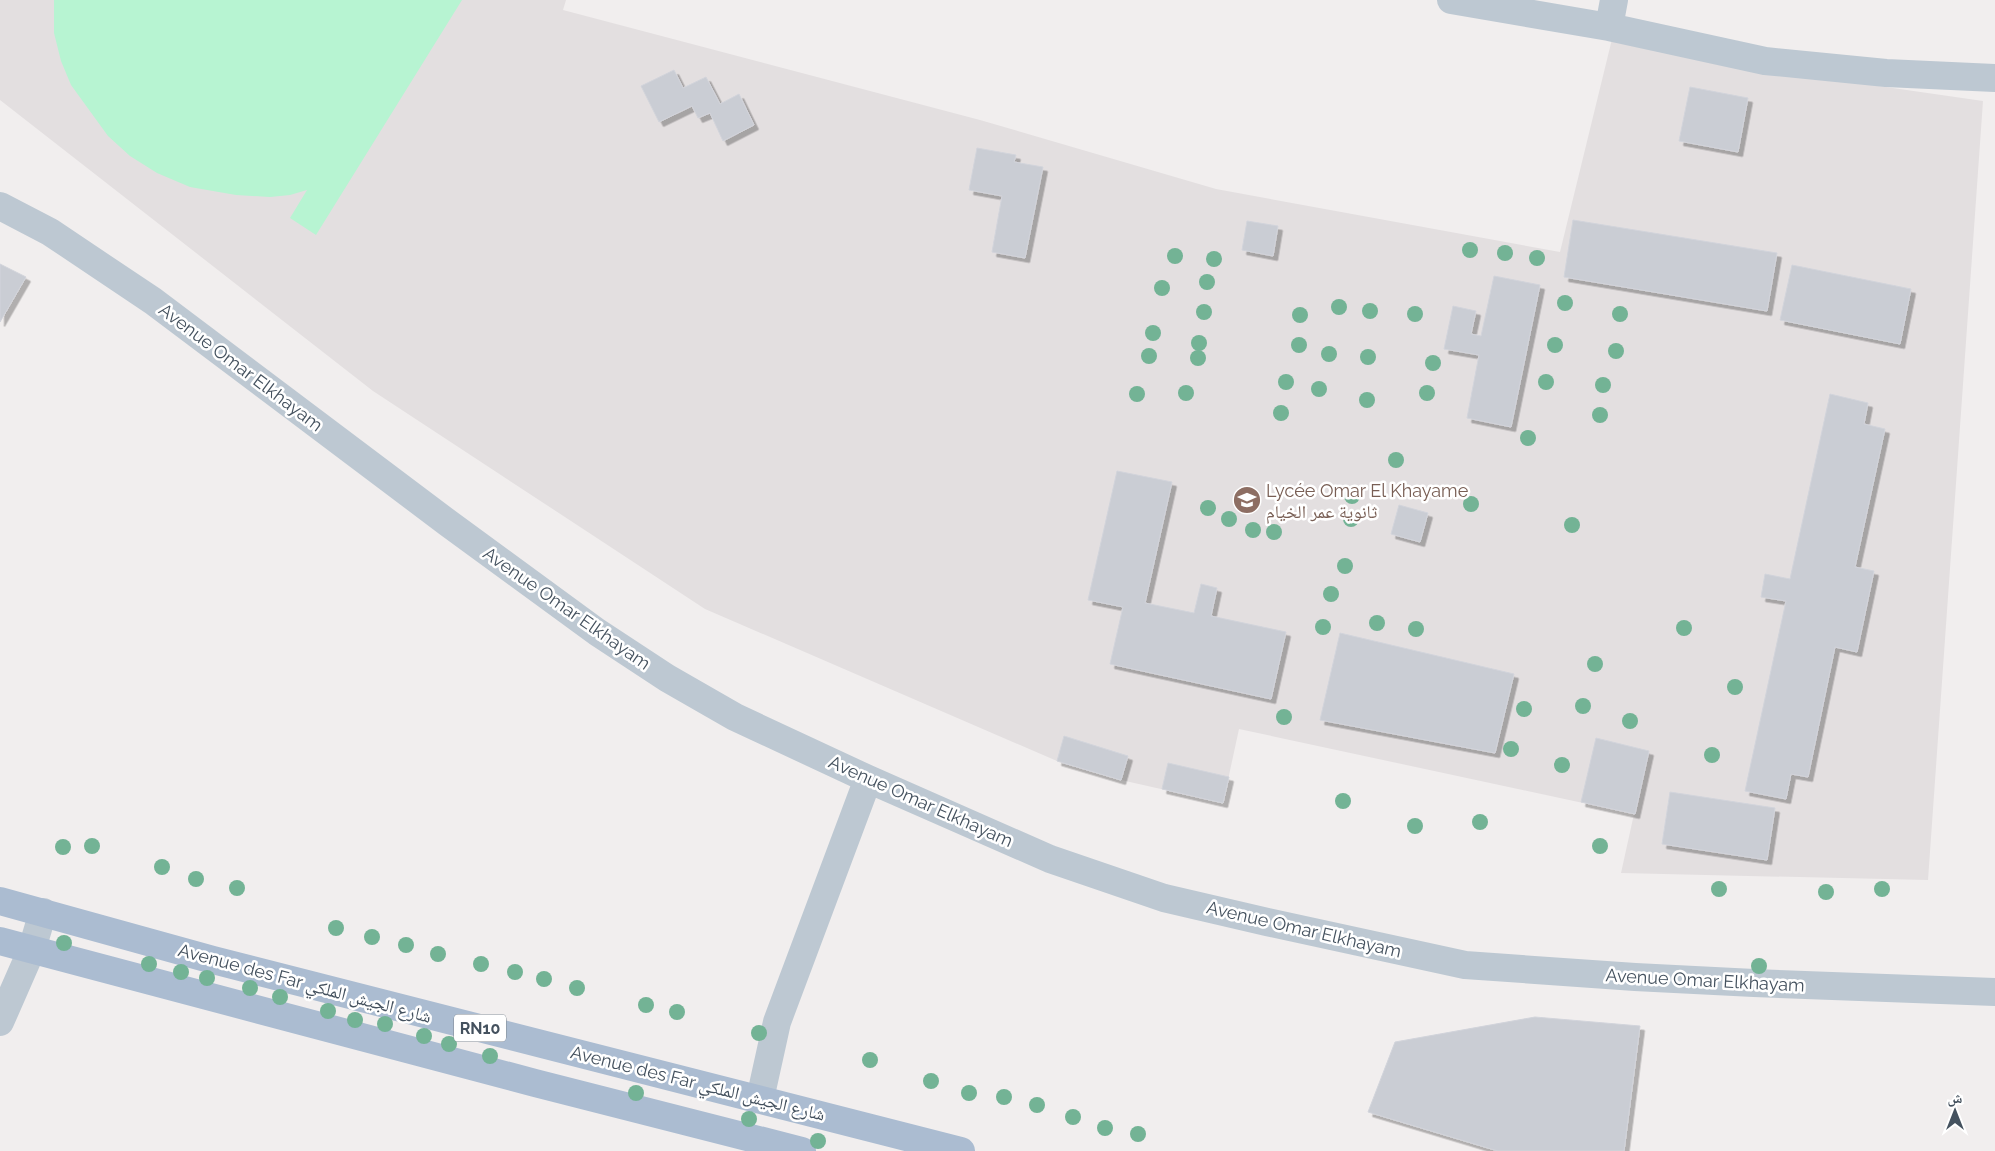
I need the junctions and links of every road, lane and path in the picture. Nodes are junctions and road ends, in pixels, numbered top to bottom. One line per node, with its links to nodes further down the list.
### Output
1 (1451, 0): 3 (street)
2 (1614, 0): 3 (street)
3 (1609, 27): 4 (street)
4 (1995, 78)
5 (0, 206): 6 (street, Avenue Omar Elkhayam)
6 (868, 779): 11 (street, Avenue Omar Elkhayam); 13 (street)
7 (0, 901): 8 (main road, Avenue des Far شارع الجيش الملكي / RN10)
8 (43, 912): 10 (street); 13 (main road, Avenue des Far شارع الجيش الملكي / RN10)
9 (0, 941): 10 (main road, RN10)
10 (32, 950): 12 (street); 14 (main road, RN10)
11 (1995, 985)
12 (0, 1022)
13 (760, 1099): 15 (main road, Avenue des Far شارع الجيش الملكي / RN10)
14 (802, 1151)
15 (960, 1151)

